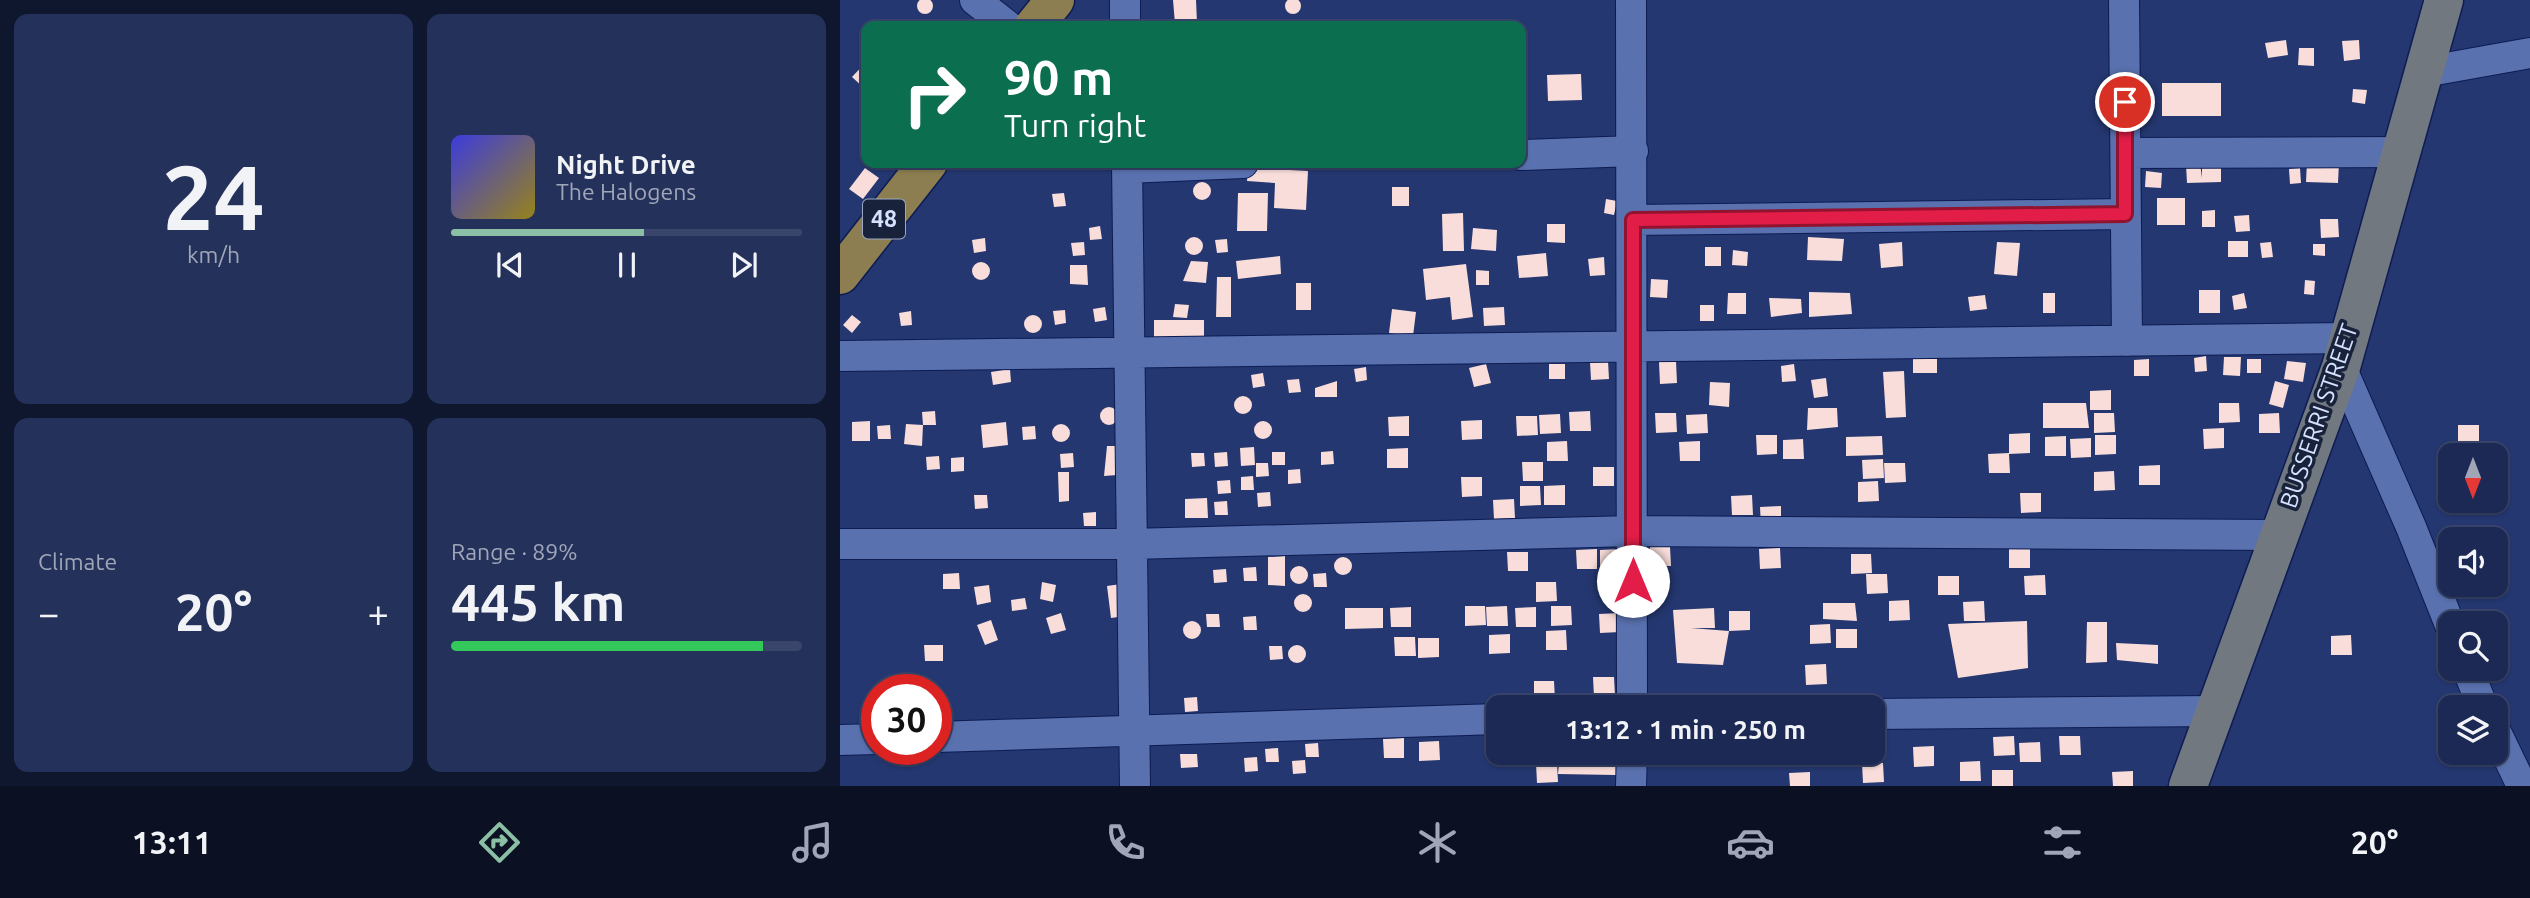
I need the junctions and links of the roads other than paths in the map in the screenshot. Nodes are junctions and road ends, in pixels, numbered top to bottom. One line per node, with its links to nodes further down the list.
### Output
1 (975, 0): 7 (street)
2 (1055, 0): 8 (main road)
3 (1125, 0): 9 (street)
4 (1631, 0): 12 (street)
5 (2124, 0): 14 (street)
6 (2444, 0): 11 (main road, BUSSERRI STREET)
7 (1002, 21)
8 (1038, 21)
9 (1125, 21)
10 (2530, 53): 11 (street)
11 (2424, 72): 13 (main road, BUSSERRI STREET)
12 (1633, 151): 15 (street); 19 (street)
13 (2400, 152): 14 (street); 23 (main road, BUSSERRI STREET)
14 (2126, 153): 18 (street)
15 (1526, 155)
16 (924, 168): 20 (main road, 48)
17 (1127, 168): 24 (street)
18 (2125, 214): 19 (street); 21 (street)
19 (1633, 220): 22 (street)
20 (840, 275)
21 (2127, 341): 22 (street); 23 (street)
22 (1634, 346): 24 (street); 26 (street)
23 (2344, 352): 27 (main road, BUSSERRI STREET); 30 (street)
24 (1129, 353): 25 (street); 29 (street)
25 (840, 356)
26 (1633, 531): 27 (street); 29 (street); 31 (street)
27 (2277, 535): 32 (main road, BUSSERRI STREET)
28 (840, 544): 29 (street)
29 (1131, 544): 35 (street)
30 (2444, 611)
31 (1632, 695)
32 (2215, 711): 33 (street); 43 (main road, BUSSERRI STREET)
33 (1885, 714)
34 (1486, 719): 35 (street)
35 (1135, 730): 36 (street); 41 (street)
36 (952, 736)
37 (861, 739): 38 (street)
38 (840, 740)
39 (2508, 757): 44 (street)
40 (1632, 765): 42 (street)
41 (1135, 786)
42 (1632, 786)
43 (2188, 786)
44 (2522, 786)

